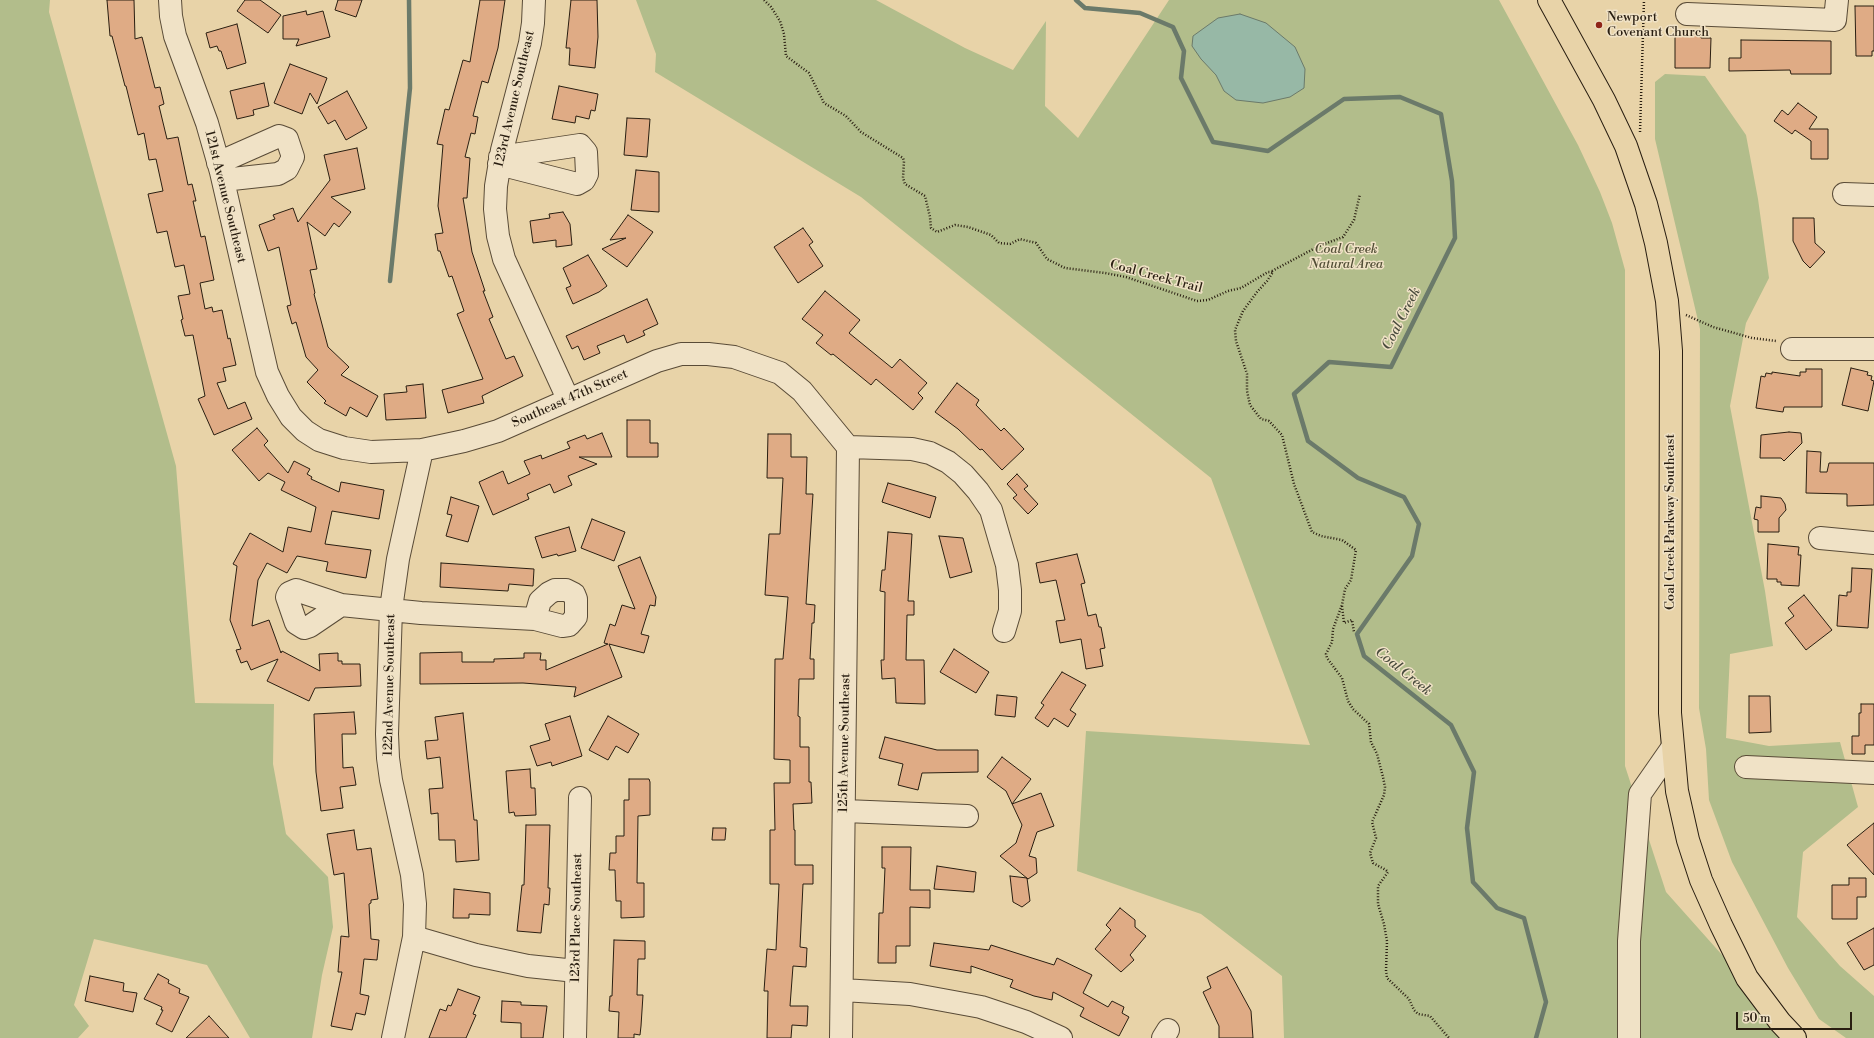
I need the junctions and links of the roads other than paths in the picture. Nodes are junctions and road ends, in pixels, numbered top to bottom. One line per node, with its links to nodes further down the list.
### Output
1 (170, 0): 10 (street, 121st Avenue Southeast)
2 (534, 0): 11 (street, 123rd Avenue Southeast)
3 (1549, 0): 20 (main road, Coal Creek Parkway Southeast)
4 (1837, 0): 5 (street)
5 (1686, 14)
6 (1844, 194): 7 (street)
7 (1874, 195)
8 (1785, 345): 9 (street)
9 (1874, 349)
10 (278, 396): 13 (street, Southeast 47th Street)
11 (568, 399): 12 (street, Southeast 47th Street); 13 (street, Southeast 47th Street)
12 (848, 447): 19 (street); 24 (street, 125th Avenue Southeast)
13 (422, 450): 17 (street, 122nd Avenue Southeast)
14 (1820, 538): 15 (street)
15 (1874, 543)
16 (341, 605): 17 (street)
17 (391, 609): 18 (street); 26 (street, 122nd Avenue Southeast)
18 (535, 619)
19 (1004, 631)
20 (1672, 748): 33 (street); 34 (main road, Coal Creek Parkway Southeast)
21 (1746, 767): 22 (street)
22 (1874, 773)
23 (580, 798): 27 (street, 123rd Place Southeast)
24 (845, 811): 25 (street); 28 (street, 125th Avenue Southeast)
25 (967, 816)
26 (414, 937): 27 (street); 29 (street, 122nd Avenue Southeast)
27 (576, 971): 30 (street, 123rd Place Southeast)
28 (842, 990): 31 (street, 125th Avenue Southeast); 32 (street)
29 (393, 1038)
30 (575, 1038)
31 (841, 1038)
32 (1061, 1038)
33 (1629, 1038)
34 (1795, 1038)

